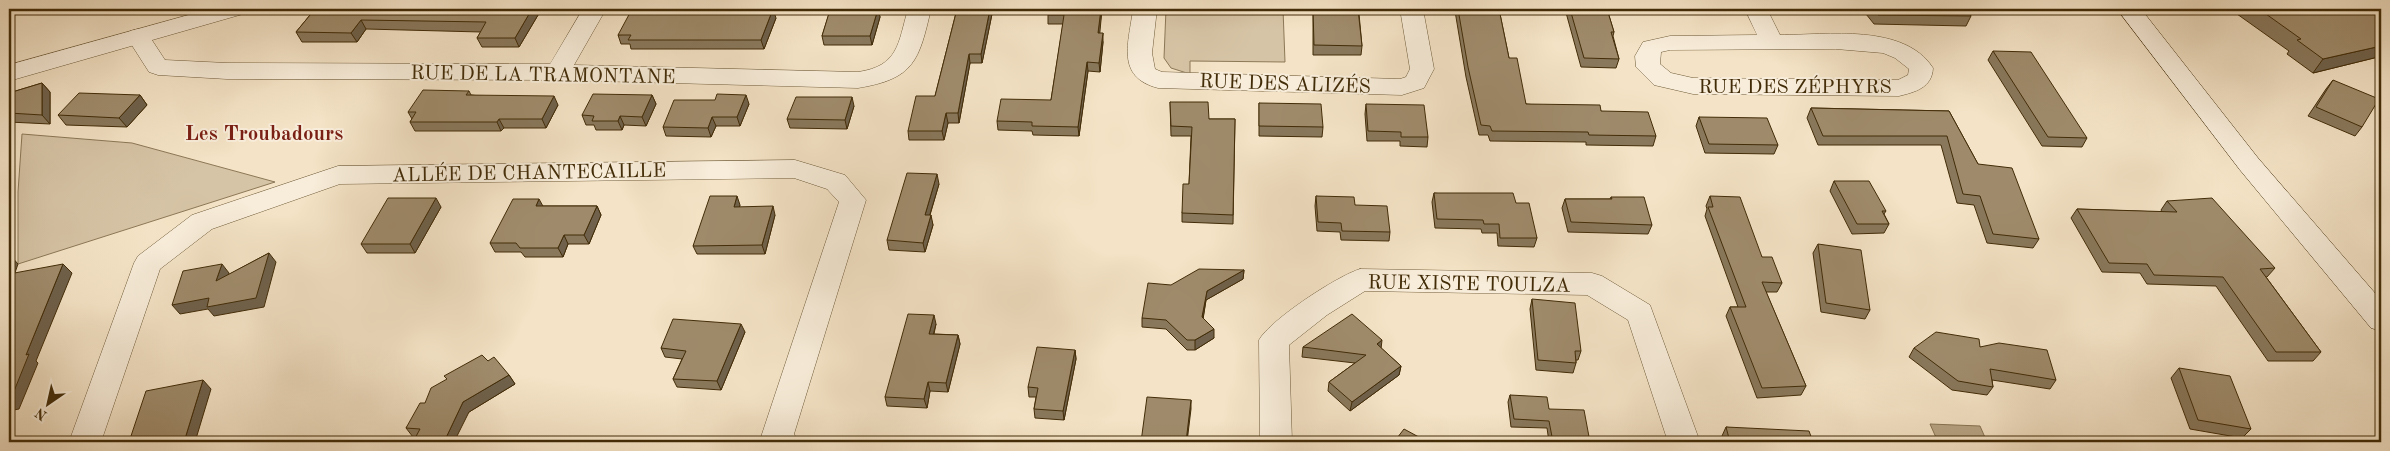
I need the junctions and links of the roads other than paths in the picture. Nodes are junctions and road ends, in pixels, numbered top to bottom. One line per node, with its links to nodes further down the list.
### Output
1 (235, 9): 8 (street)
2 (594, 9): 10 (street)
3 (919, 9): 10 (street, RUE DE LA TRAMONTANE)
4 (1146, 9): 5 (street, RUE DES ALIZÉS)
5 (1412, 9)
6 (1756, 9): 9 (street)
7 (2129, 9): 12 (street)
8 (138, 36): 10 (street, RUE DE LA TRAMONTANE); 11 (street)
9 (1772, 42): 9 (street, RUE DES ZÉPHYRS)
10 (558, 72)
11 (9, 73)
12 (2381, 320)
13 (84, 442): 14 (street, ALLÉE DE CHANTECAILLE)
14 (778, 442)
15 (1276, 442): 16 (street, RUE XISTE TOULZA)
16 (1684, 442)

